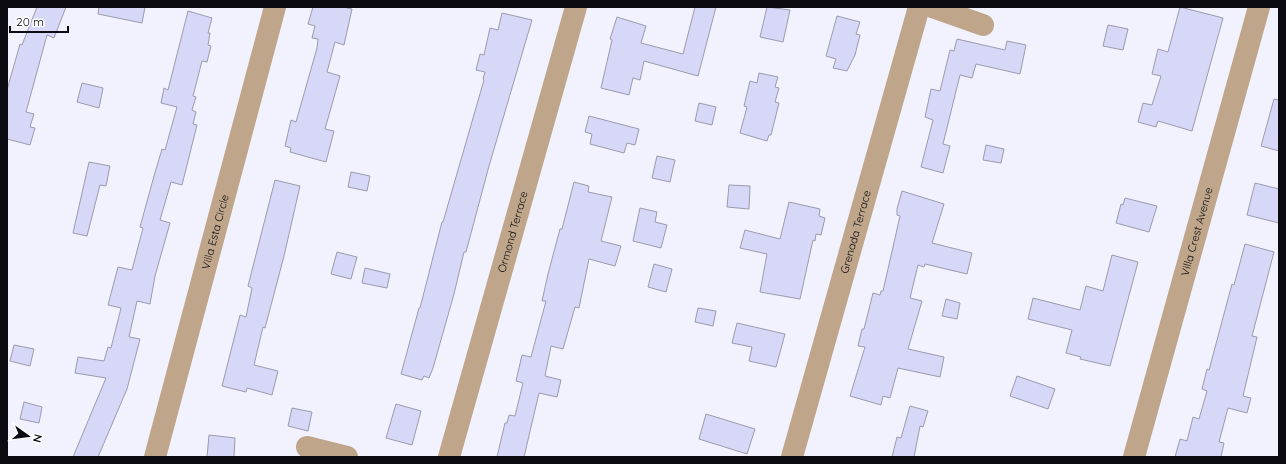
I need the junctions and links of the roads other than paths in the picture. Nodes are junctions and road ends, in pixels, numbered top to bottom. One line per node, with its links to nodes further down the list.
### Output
1 (275, 7): 8 (street, Villa Esta Circle)
2 (576, 7): 10 (street, Ormond Terrace)
3 (919, 7): 11 (street, Grenada Terrace)
4 (932, 7): 6 (street)
5 (1259, 7): 12 (street, Villa Crest Avenue)
6 (983, 25)
7 (307, 447): 9 (street)
8 (155, 457)
9 (347, 457)
10 (449, 457)
11 (792, 457)
12 (1134, 457)

